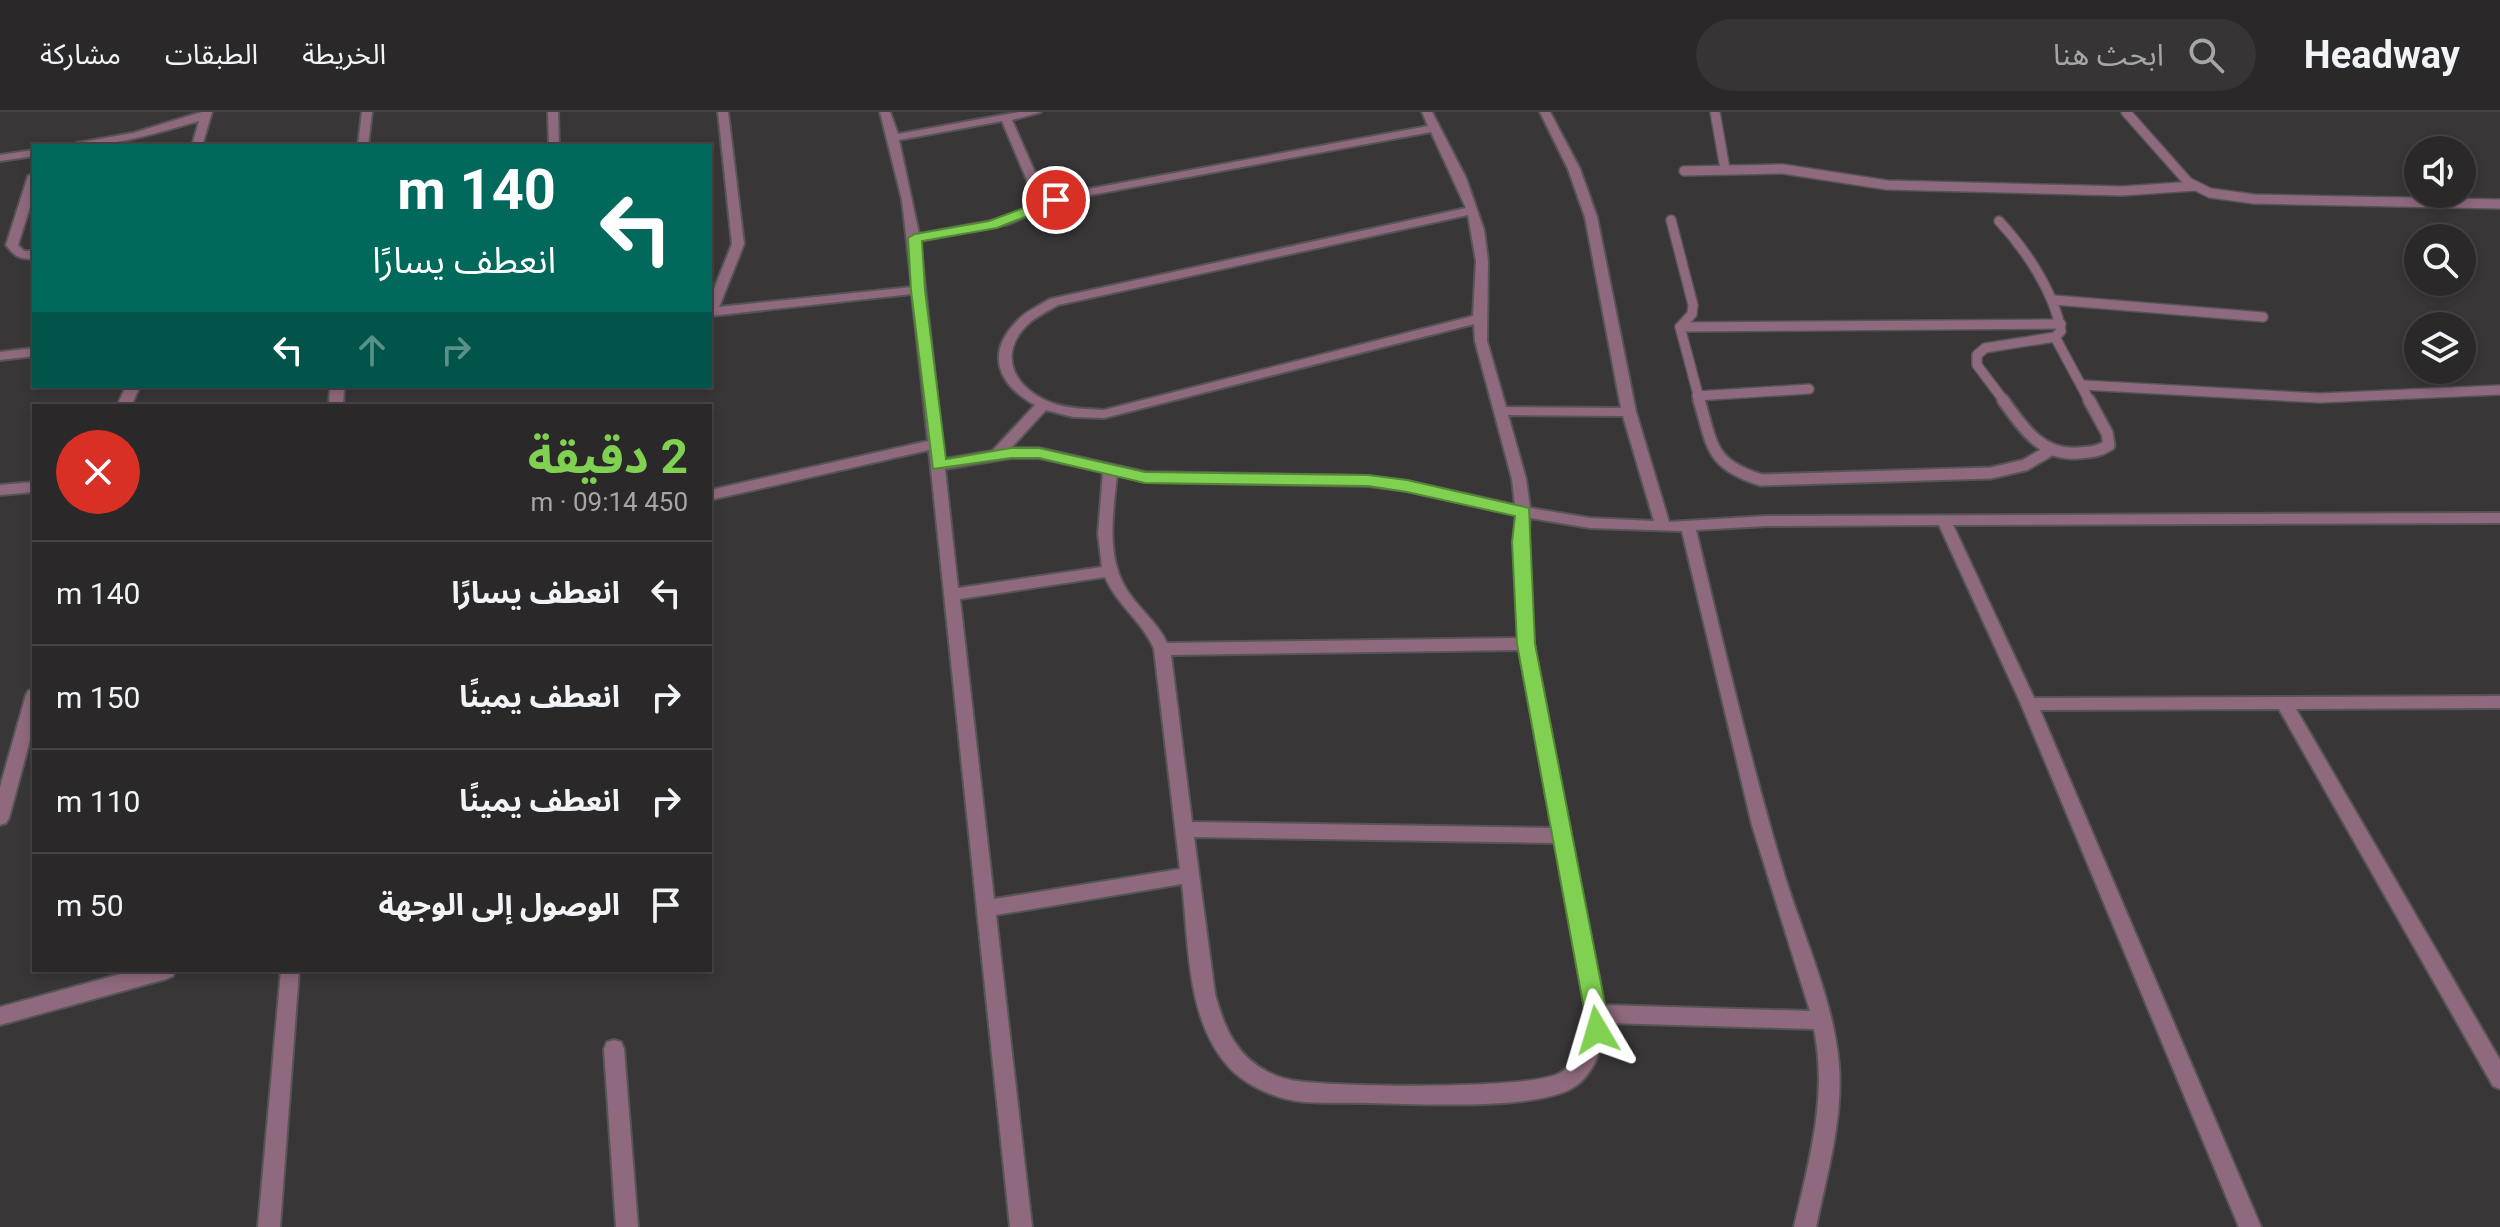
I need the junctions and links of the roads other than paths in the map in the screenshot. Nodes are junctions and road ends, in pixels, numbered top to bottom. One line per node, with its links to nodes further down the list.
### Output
1 (553, 112): 16 (street)
2 (723, 112): 32 (street)
3 (885, 112): 12 (street)
4 (1036, 112): 10 (street)
5 (1545, 112): 47 (street)
6 (1715, 112): 19 (lane)
7 (2126, 112): 22 (lane)
8 (368, 113): 15 (street)
9 (207, 114): 13 (street); 14 (street)
10 (1006, 118): 12 (street); 24 (street)
11 (1431, 120): 24 (street); 25 (street)
12 (894, 138): 28 (street)
13 (88, 144)
14 (198, 144)
15 (363, 144)
16 (554, 144)
17 (32, 153): 18 (street)
18 (0, 158)
19 (1725, 169): 20 (lane); 22 (lane)
20 (1684, 171)
21 (32, 182): 29 (street)
22 (2195, 186): 23 (lane)
23 (2500, 204)
24 (1043, 205): 28 (street)
25 (1473, 210): 35 (street); 45 (street)
26 (1671, 220): 37 (lane)
27 (1999, 221): 31 (lane)
28 (915, 238): 30 (street)
29 (32, 255)
30 (918, 290): 33 (street); 48 (street)
31 (2054, 300): 34 (lane); 36 (lane)
32 (712, 307)
33 (712, 312)
34 (2263, 317)
35 (1478, 319): 45 (street); 46 (street)
36 (2061, 324): 37 (lane); 38 (lane)
37 (1680, 327): 44 (lane)
38 (2055, 337): 41 (lane); 49 (lane)
39 (32, 352): 40 (street)
40 (0, 356)
41 (2082, 385): 43 (lane); 49 (lane)
42 (1809, 389): 44 (lane)
43 (2500, 390)
44 (1697, 396): 49 (lane)
45 (1042, 406): 50 (street)
46 (1502, 411): 47 (street); 56 (street)
47 (1629, 412): 60 (street)
48 (935, 444): 51 (street); 55 (street)
49 (2051, 450)
50 (997, 455): 51 (street); 52 (street)
51 (938, 465): 62 (street)
52 (1110, 471): 56 (street); 61 (street)
53 (32, 487): 54 (street)
54 (0, 490)
55 (712, 495)
56 (1523, 512): 60 (street); 63 (street)
57 (2500, 518): 58 (street)
58 (1944, 521): 59 (street); 68 (street)
59 (1688, 525): 60 (street); 78 (street)
60 (1663, 527)
61 (1111, 571): 62 (street); 64 (street)
62 (951, 595): 73 (street)
63 (1526, 644): 64 (street); 71 (street)
64 (1162, 649): 70 (street)
65 (32, 702): 69 (street)
66 (2500, 702): 67 (street)
67 (2284, 703): 68 (street); 80 (street)
68 (2029, 704): 85 (street)
69 (0, 818)
70 (1185, 829): 71 (street); 72 (street)
71 (1561, 836): 76 (street)
72 (1190, 875): 73 (street); 76 (street)
73 (985, 909): 83 (street)
74 (159, 972): 77 (street)
75 (290, 972): 81 (street)
76 (1596, 1014): 78 (street)
77 (0, 1016)
78 (1822, 1020): 84 (street)
79 (614, 1049): 82 (street)
80 (2500, 1079)
81 (269, 1227)
82 (627, 1227)
83 (1021, 1227)
84 (1805, 1227)
85 (2250, 1227)

